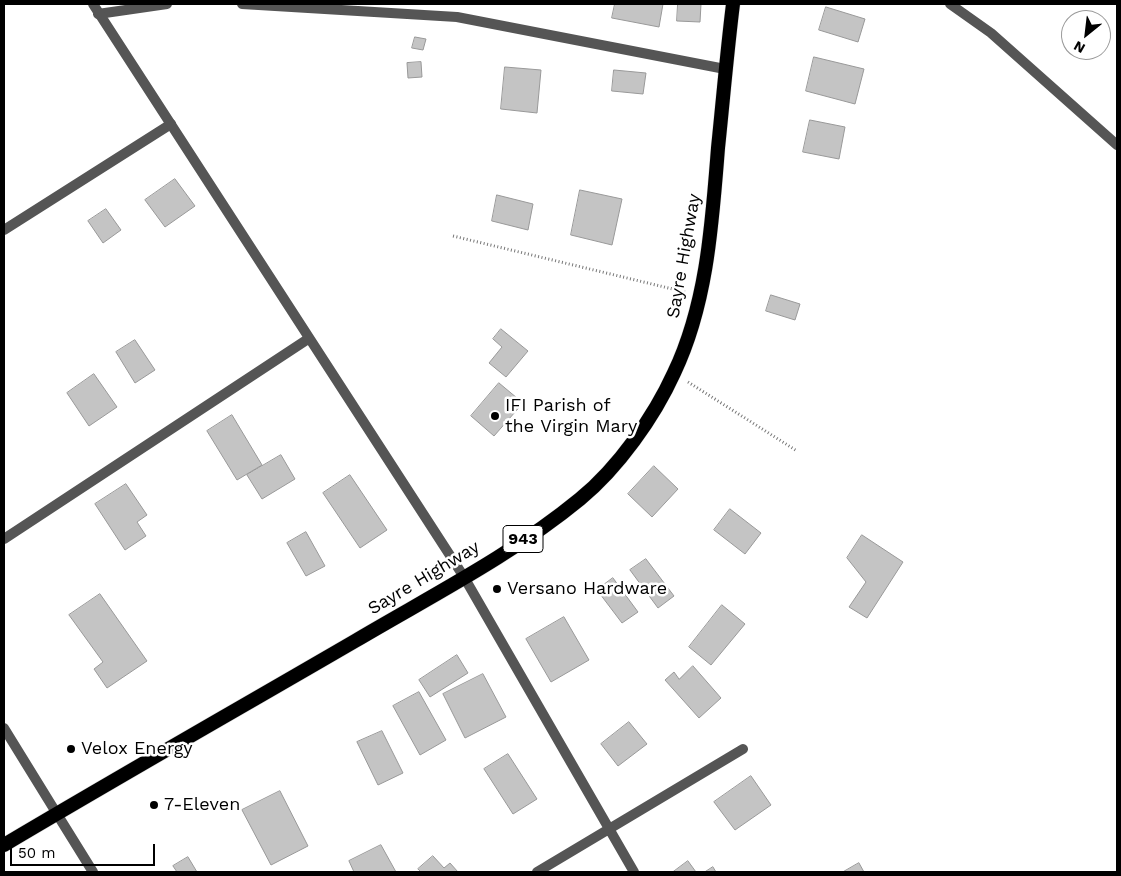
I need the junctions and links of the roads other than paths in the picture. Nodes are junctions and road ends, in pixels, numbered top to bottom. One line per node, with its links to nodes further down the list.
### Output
1 (93, 4): 6 (street)
2 (167, 4): 6 (street)
3 (242, 4): 7 (street)
4 (733, 4): 7 (highway, Sayre Highway / 943)
5 (950, 4): 9 (street)
6 (98, 14): 8 (street)
7 (725, 69): 13 (highway, Sayre Highway / 943)
8 (171, 124): 10 (street); 11 (street)
9 (1117, 145)
10 (4, 230)
11 (308, 339): 12 (street); 13 (street)
12 (4, 539)
13 (464, 577): 16 (highway, Sayre Highway / 943); 17 (street)
14 (4, 728): 16 (street)
15 (743, 748): 17 (street)
16 (57, 814): 18 (highway, Sayre Highway / 943); 19 (street)
17 (609, 830): 20 (street); 21 (street)
18 (4, 845)
19 (93, 872)
20 (536, 872)
21 (634, 872)

